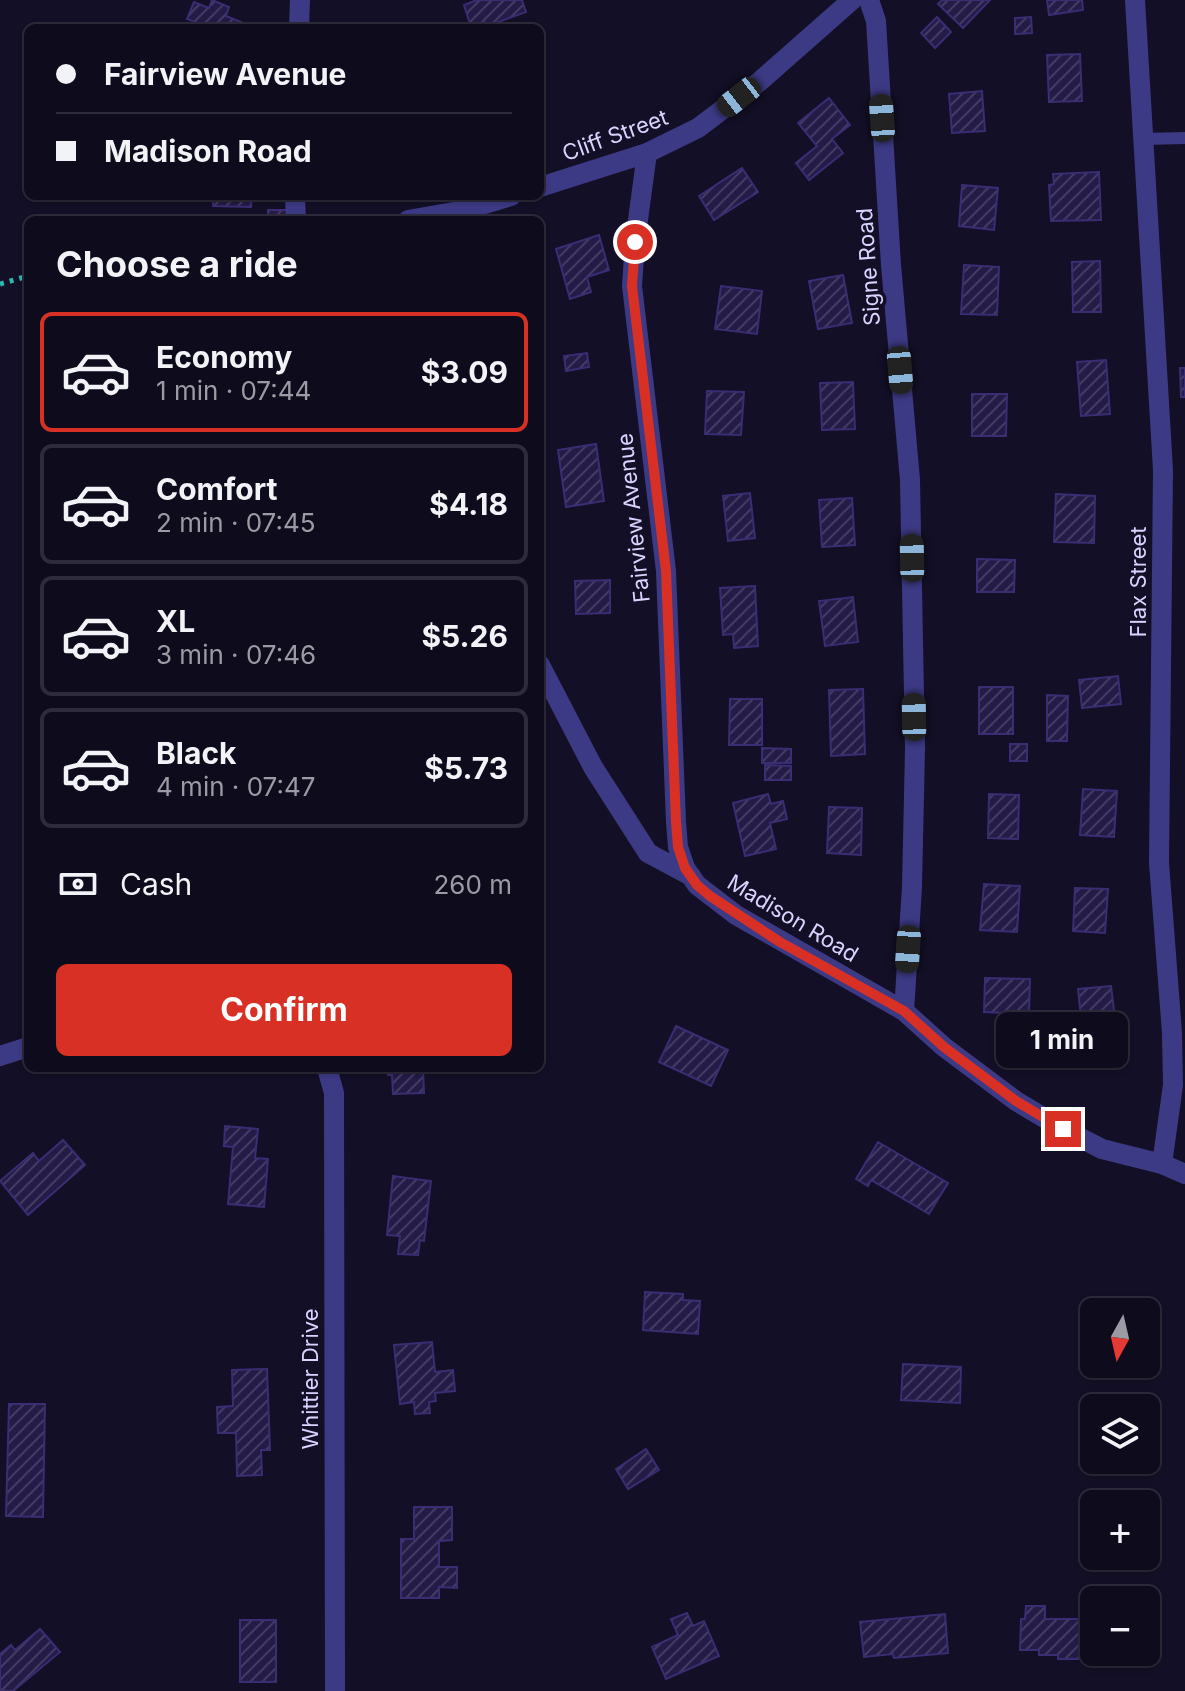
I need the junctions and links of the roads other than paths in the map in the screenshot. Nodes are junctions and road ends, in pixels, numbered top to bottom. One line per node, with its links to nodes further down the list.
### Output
1 (300, 0): 5 (street)
2 (852, 0): 8 (street, Cliff Street)
3 (869, 0): 14 (street, Signe Road)
4 (1135, 0): 7 (street, Flax Street)
5 (299, 24)
6 (1185, 138): 7 (lane)
7 (1142, 139): 18 (street, Flax Street)
8 (647, 153): 9 (street, Cliff Street); 13 (street, Fairview Avenue)
9 (544, 186)
10 (498, 200): 11 (street)
11 (431, 216)
12 (544, 673): 13 (street, Madison Road)
13 (691, 876): 14 (street, Madison Road)
14 (904, 1011): 18 (street, Madison Road)
15 (24, 1048): 16 (street)
16 (0, 1056)
17 (328, 1072): 20 (street, Whittier Drive)
18 (1162, 1164): 19 (street, Madison Road)
19 (1185, 1174)
20 (335, 1691)

